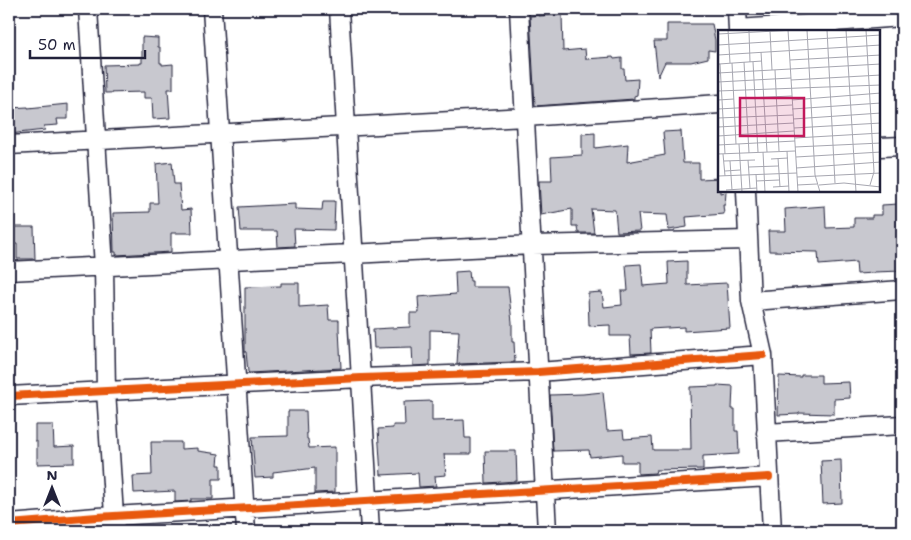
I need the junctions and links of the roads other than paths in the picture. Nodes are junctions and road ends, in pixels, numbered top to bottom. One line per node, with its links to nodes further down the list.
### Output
1 (88, 9): 12 (street)
2 (212, 9): 11 (street)
3 (339, 9): 10 (street)
4 (519, 9): 9 (street)
5 (737, 9): 7 (street)
6 (902, 18): 7 (street)
7 (738, 30)
8 (718, 104): 9 (street)
9 (525, 117): 10 (street); 18 (street)
10 (346, 127): 11 (street); 19 (street)
11 (220, 133): 12 (street); 20 (street)
12 (96, 140): 13 (street); 21 (street)
13 (9, 145)
14 (902, 146): 15 (street)
15 (881, 147)
16 (746, 192): 17 (street)
17 (748, 240): 18 (street); 24 (street)
18 (532, 245): 19 (street); 26 (street)
19 (354, 254): 20 (street); 27 (street)
20 (228, 260): 21 (street); 28 (street)
21 (104, 266): 22 (street); 29 (street)
22 (9, 271)
23 (902, 290): 24 (street)
24 (751, 301): 25 (street)
25 (763, 354): 26 (street); 32 (street)
26 (538, 372): 27 (street); 34 (street)
27 (361, 378): 28 (street); 35 (street)
28 (237, 385): 29 (street); 36 (street)
29 (106, 391): 30 (street); 38 (street)
30 (9, 396)
31 (902, 425): 32 (street)
32 (766, 433): 33 (street)
33 (769, 477): 34 (street); 42 (street)
34 (545, 490): 35 (street); 41 (street)
35 (368, 501): 36 (street); 40 (street)
36 (244, 508): 38 (street); 39 (street)
37 (9, 524): 38 (street)
38 (115, 524)
39 (246, 531)
40 (370, 531)
41 (547, 531)
42 (772, 531)

